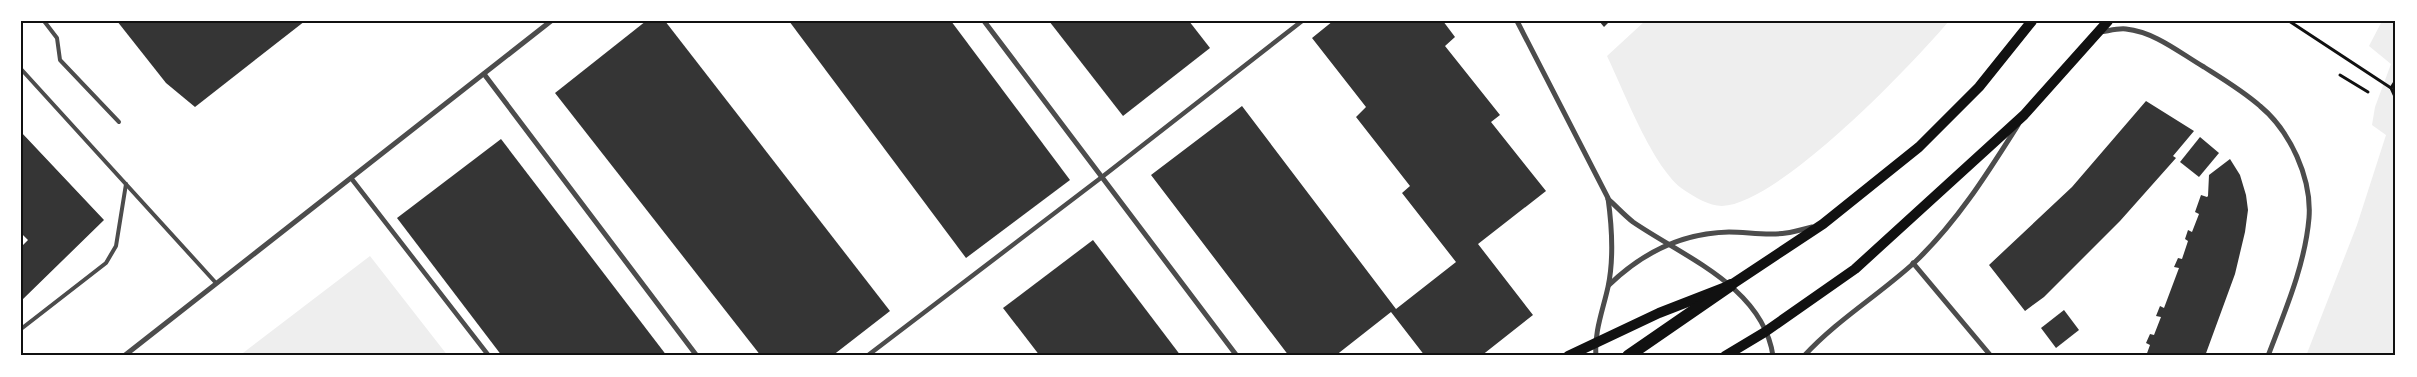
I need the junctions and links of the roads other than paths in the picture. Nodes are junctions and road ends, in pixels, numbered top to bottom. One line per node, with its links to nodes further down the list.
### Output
1 (44, 21): 12 (lane)
2 (551, 21): 10 (street)
3 (984, 21): 13 (street)
4 (1302, 21): 13 (street)
5 (1517, 21): 16 (street)
6 (2032, 21): 17 (main road)
7 (2108, 21): 8 (main road)
8 (2100, 32): 11 (main road); 38 (street)
9 (21, 69): 15 (lane)
10 (484, 74): 14 (street); 28 (street)
11 (2024, 115): 19 (street); 24 (main road)
12 (118, 122)
13 (1102, 177): 29 (street); 30 (street)
14 (351, 178): 20 (street); 27 (street)
15 (126, 184): 20 (lane); 23 (lane)
16 (1608, 198): 18 (street); 21 (street)
17 (1823, 224): 18 (street); 22 (main road)
18 (1668, 243): 21 (street); 22 (street)
19 (1913, 263): 36 (street); 37 (street)
20 (216, 283): 26 (street)
21 (1609, 285): 25 (street)
22 (1731, 286): 24 (street); 25 (main road); 33 (main road)
23 (21, 329)
24 (1765, 332): 34 (main road); 35 (street)
25 (1595, 342): 31 (main road); 32 (street)
26 (124, 356)
27 (490, 356)
28 (696, 356)
29 (867, 356)
30 (1237, 356)
31 (1568, 356)
32 (1596, 356)
33 (1628, 356)
34 (1725, 356)
35 (1773, 356)
36 (1804, 356)
37 (1991, 356)
38 (2268, 356)

